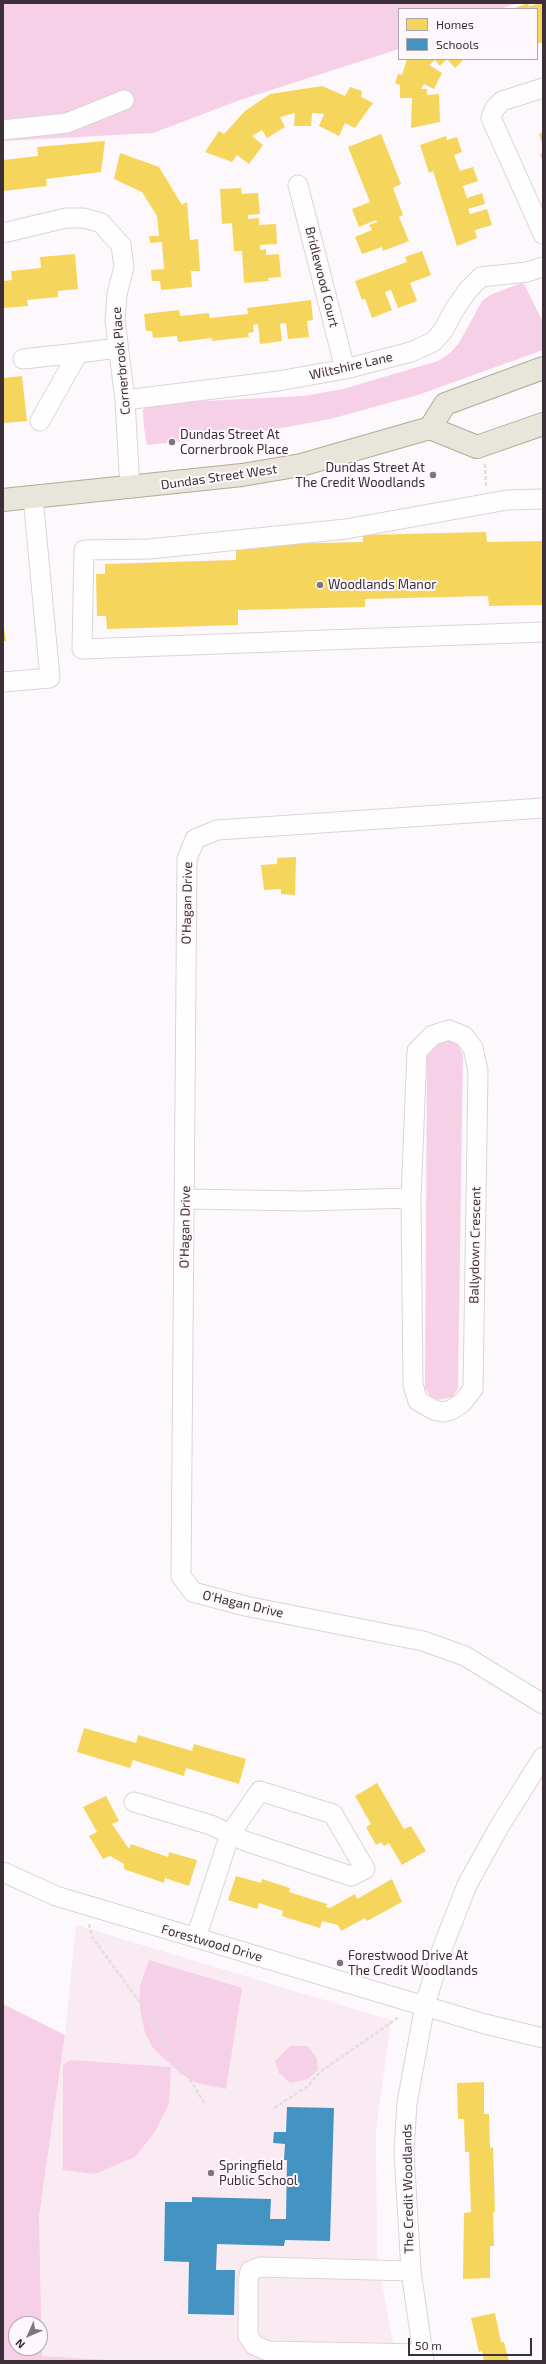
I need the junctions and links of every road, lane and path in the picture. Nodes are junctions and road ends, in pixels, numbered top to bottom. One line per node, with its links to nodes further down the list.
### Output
1 (543, 88): 6 (street)
2 (124, 100): 3 (street)
3 (3, 130)
4 (298, 185): 12 (street, Bridlewood Court)
5 (3, 233): 8 (street, Cornerbrook Place)
6 (543, 234)
7 (543, 267): 12 (street, Wiltshire Lane)
8 (118, 348): 9 (street); 13 (street, Cornerbrook Place)
9 (78, 352): 10 (street); 15 (street)
10 (23, 359)
11 (543, 368): 17 (main road)
12 (345, 369): 13 (street, Wiltshire Lane)
13 (125, 400): 20 (street, Cornerbrook Place)
14 (543, 409): 18 (main road)
15 (40, 421)
16 (543, 424): 18 (main road)
17 (430, 428): 18 (main road); 20 (main road, Dundas Street West)
18 (456, 440)
19 (484, 462): 24 (path)
20 (130, 488): 21 (main road, Dundas Street West)
21 (33, 497): 23 (main road, Dundas Street West); 26 (street)
22 (543, 499): 24 (street)
23 (3, 500)
24 (487, 504): 25 (street)
25 (543, 632)
26 (3, 682)
27 (543, 808): 29 (street, O'Hagan Drive)
28 (411, 1198): 28 (street, Ballydown Crescent); 29 (street)
29 (185, 1199): 30 (street, O'Hagan Drive)
30 (543, 1704)
31 (543, 1757): 37 (street, The Credit Woodlands)
32 (134, 1802): 33 (street)
33 (230, 1834): 33 (street); 36 (street)
34 (3, 1872): 35 (street, Forestwood Drive)
35 (85, 1904): 36 (street, Forestwood Drive); 39 (path)
36 (196, 1938): 37 (street, Forestwood Drive)
37 (425, 2005): 38 (street, Forestwood Drive); 40 (path); 41 (street, The Credit Woodlands)
38 (543, 2038)
39 (205, 2104)
40 (274, 2108)
41 (411, 2271): 42 (street, The Credit Woodlands); 42 (street)
42 (424, 2357)

